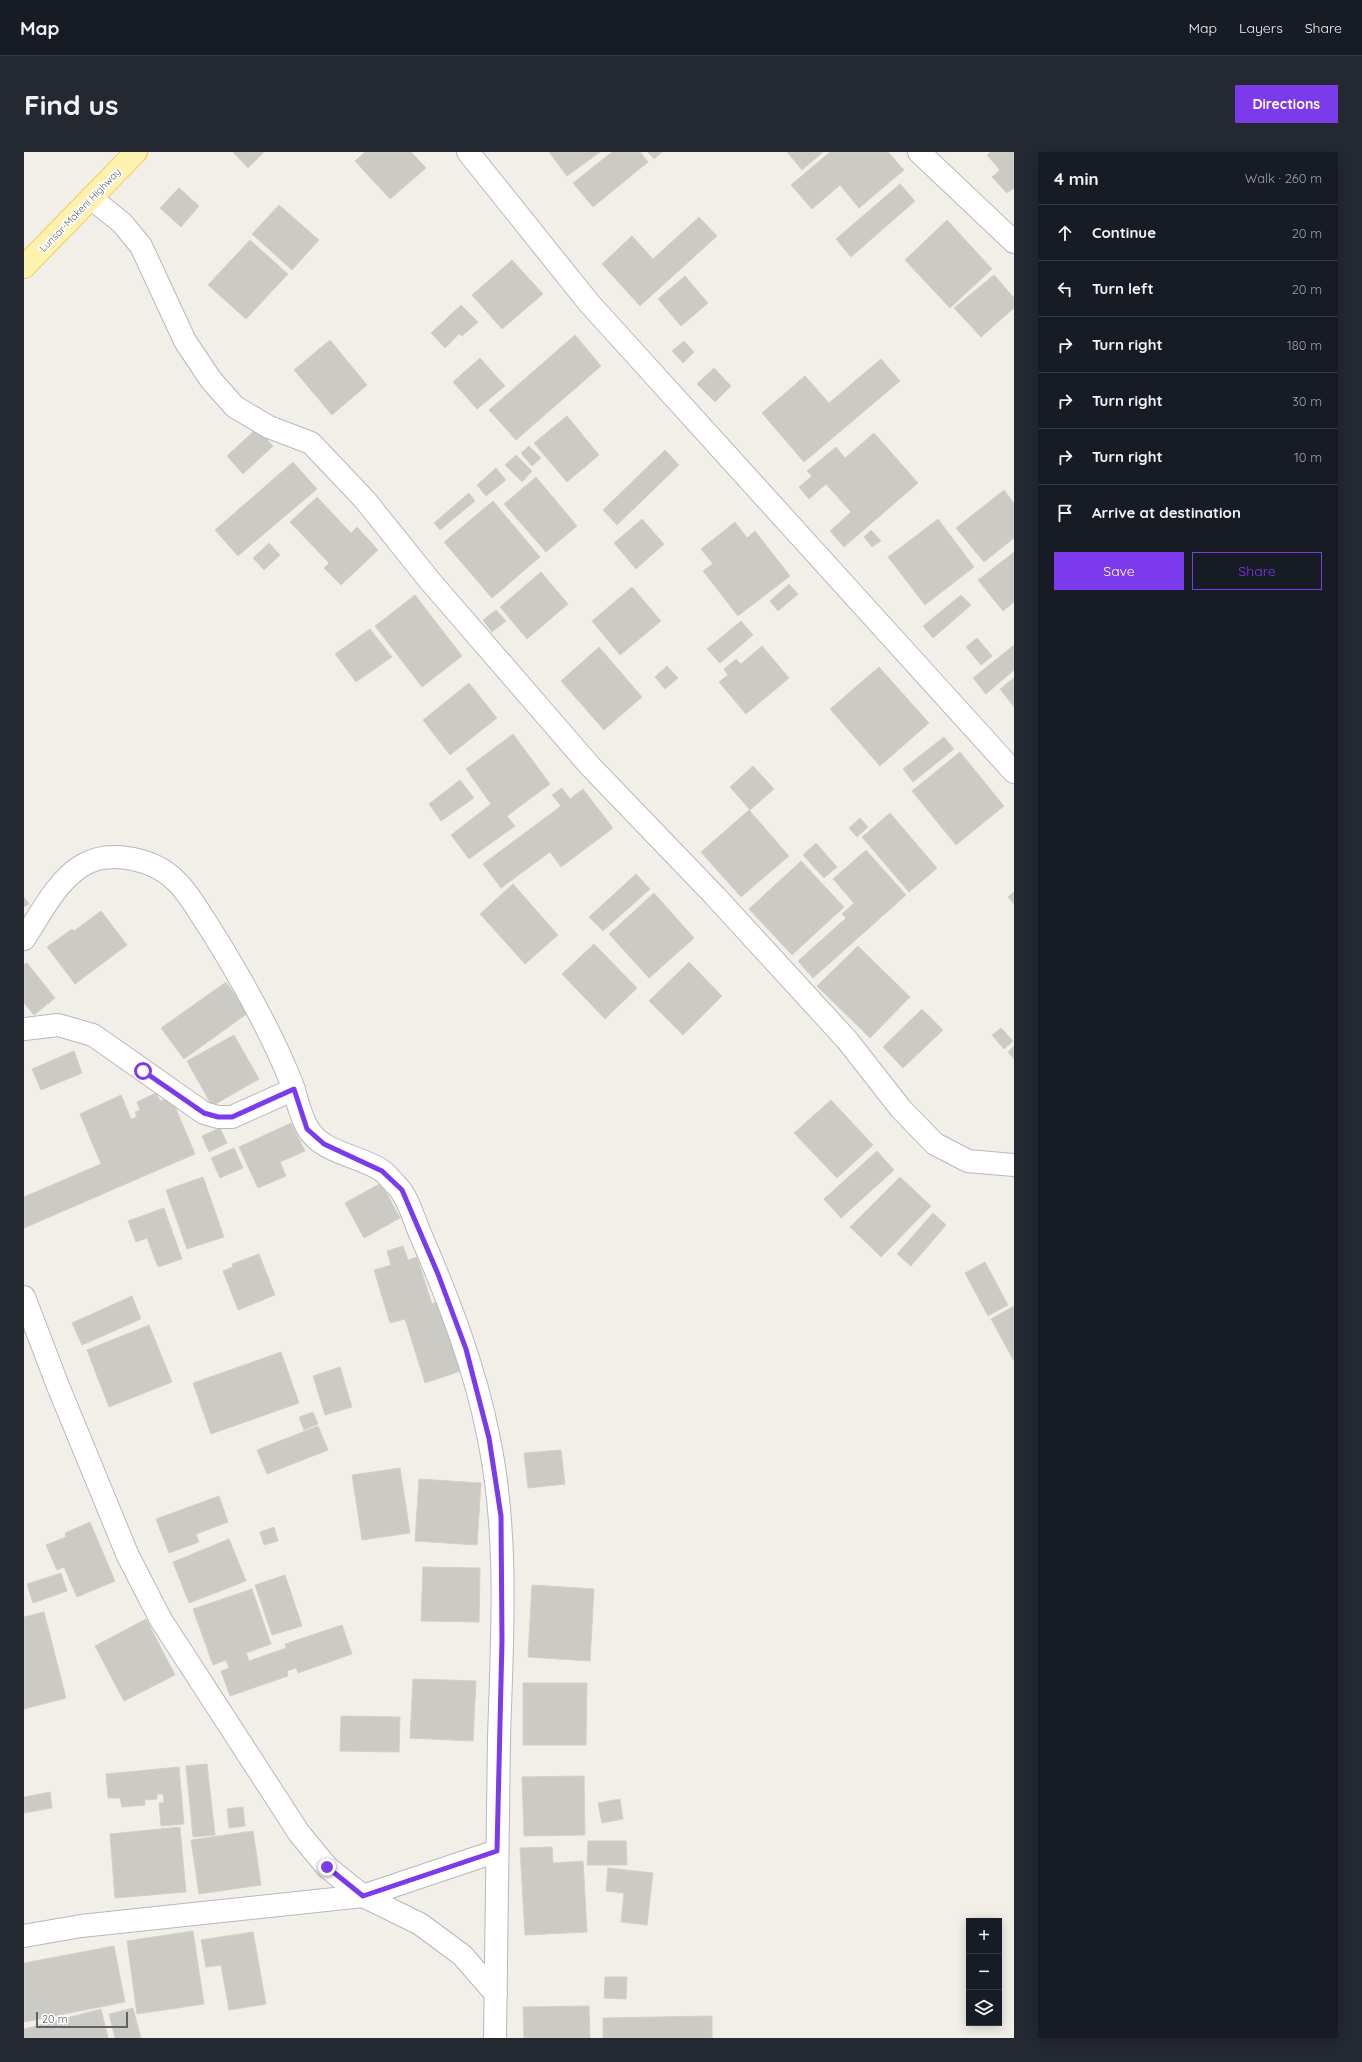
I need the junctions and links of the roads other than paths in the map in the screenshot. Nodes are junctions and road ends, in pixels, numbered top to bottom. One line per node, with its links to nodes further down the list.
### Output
1 (136, 152): 4 (main road, Lunsar-Makeni Highway)
2 (468, 152): 7 (street)
3 (919, 152): 5 (street)
4 (91, 198): 6 (main road, Lunsar-Makeni Highway); 11 (street)
5 (1014, 242)
6 (24, 268)
7 (1014, 772)
8 (24, 939): 10 (street)
9 (24, 1029): 10 (street)
10 (294, 1089): 13 (street)
11 (1014, 1165)
12 (24, 1298): 14 (street)
13 (497, 1851): 14 (street); 16 (street)
14 (363, 1896): 15 (street); 16 (street)
15 (24, 1936)
16 (496, 1994): 17 (street)
17 (495, 2038)

